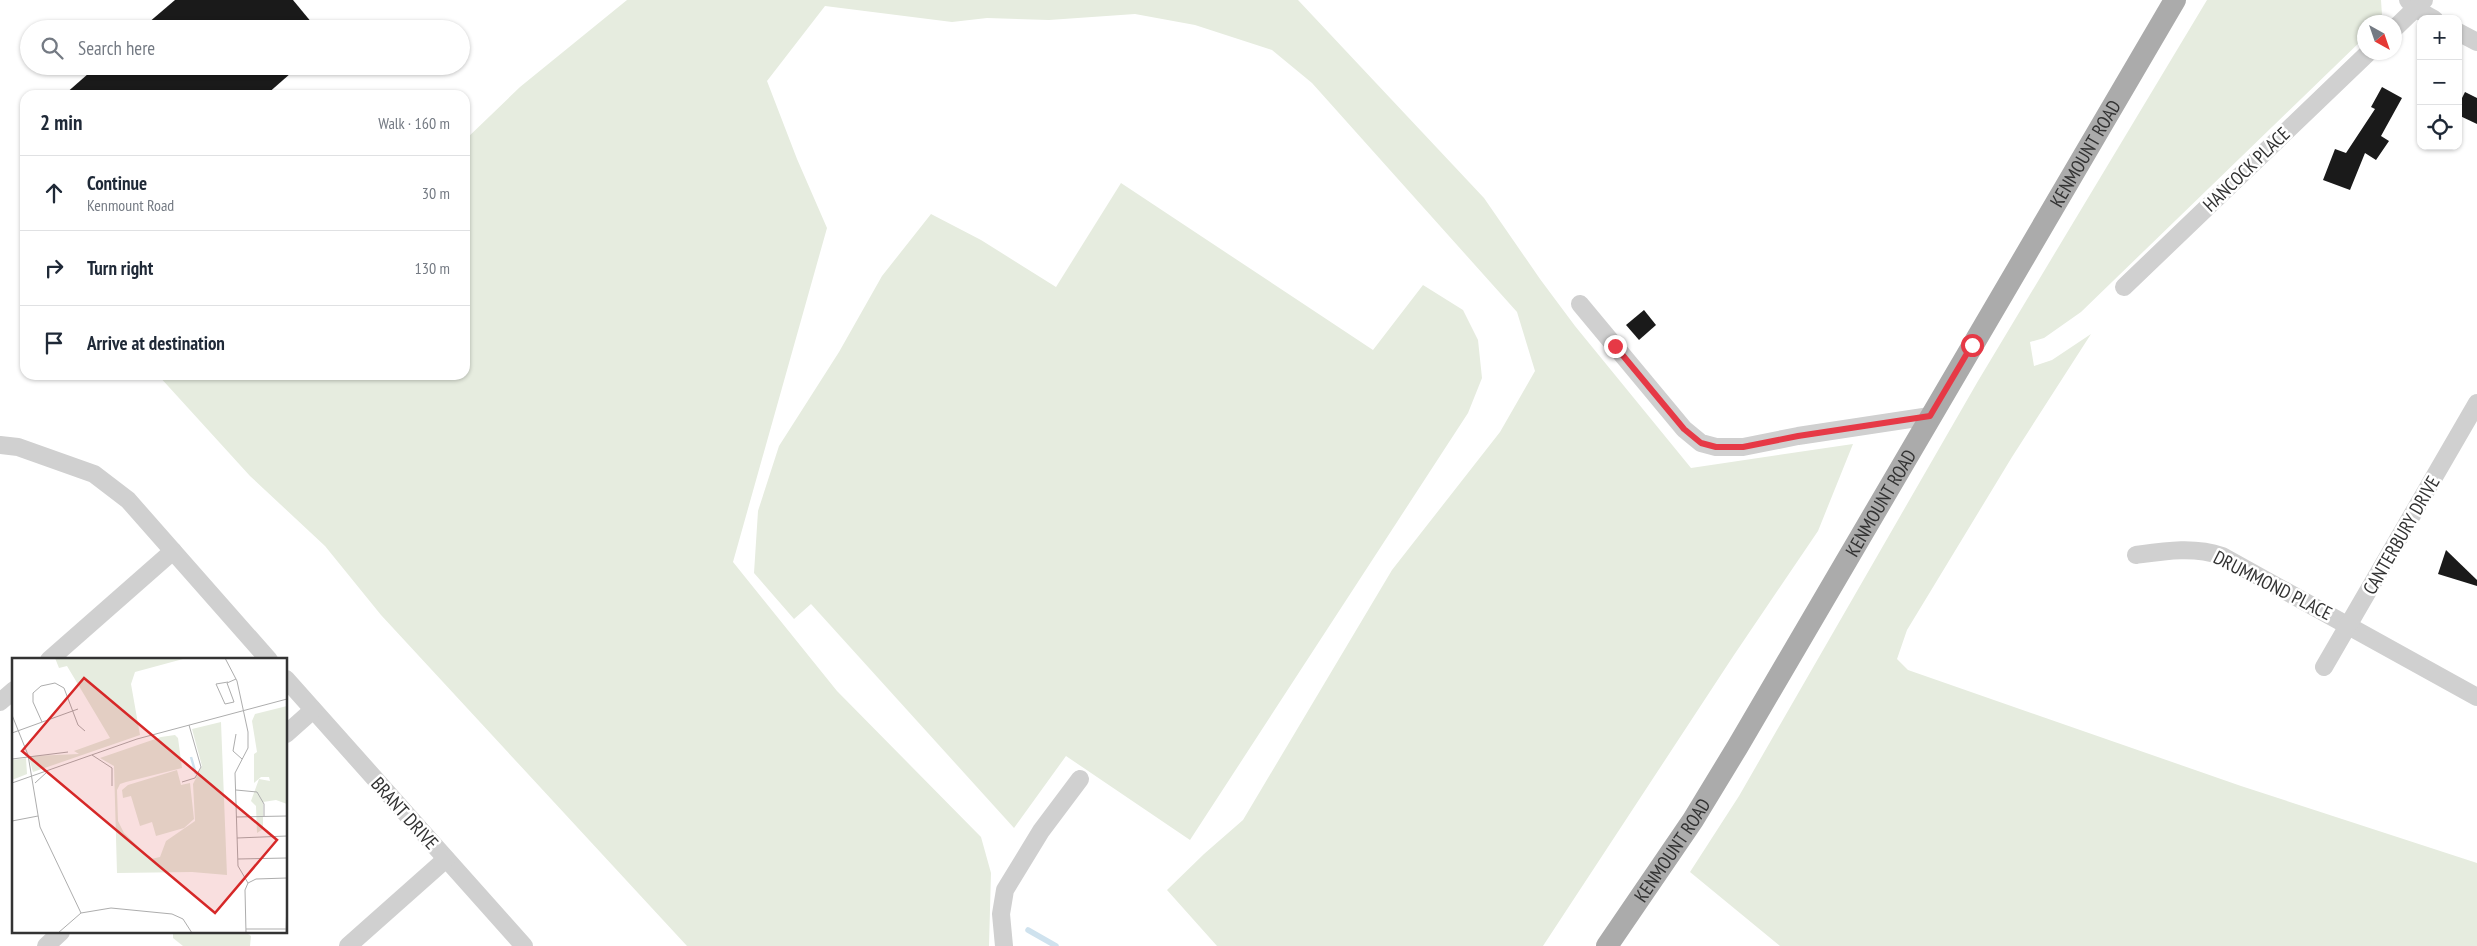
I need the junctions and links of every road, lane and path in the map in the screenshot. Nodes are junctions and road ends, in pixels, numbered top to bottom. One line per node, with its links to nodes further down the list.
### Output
1 (2157, 0): 6 (main road)
2 (2175, 0): 6 (main road, KENMOUNT ROAD)
3 (2416, 3): 4 (street); 5 (street)
4 (2430, 15)
5 (2402, 20)
6 (2158, 28): 13 (main road, KENMOUNT ROAD)
7 (2462, 34): 8 (street)
8 (2477, 42)
9 (2361, 60): 10 (street, HANCOCK PLACE)
10 (2124, 287)
11 (1580, 304): 13 (street)
12 (2477, 403): 17 (street, CANTERBURY DRIVE)
13 (1930, 416): 34 (main road, KENMOUNT ROAD)
14 (0, 445): 15 (street)
15 (173, 551): 18 (street); 19 (street)
16 (2136, 554): 17 (street, DRUMMOND PLACE)
17 (2350, 625): 20 (street, CANTERBURY DRIVE); 23 (street, DRUMMOND PLACE)
18 (51, 658)
19 (267, 658)
20 (2324, 667)
21 (288, 681): 25 (street, BRANT DRIVE)
22 (12, 692): 24 (street)
23 (2477, 697)
24 (0, 702)
25 (313, 710): 26 (street); 28 (street, BRANT DRIVE)
26 (288, 732)
27 (1080, 779): 33 (street)
28 (446, 859): 31 (street); 32 (street, BRANT DRIVE)
29 (59, 934): 30 (street)
30 (46, 946)
31 (348, 946)
32 (524, 946)
33 (1004, 946)
34 (1607, 946)

